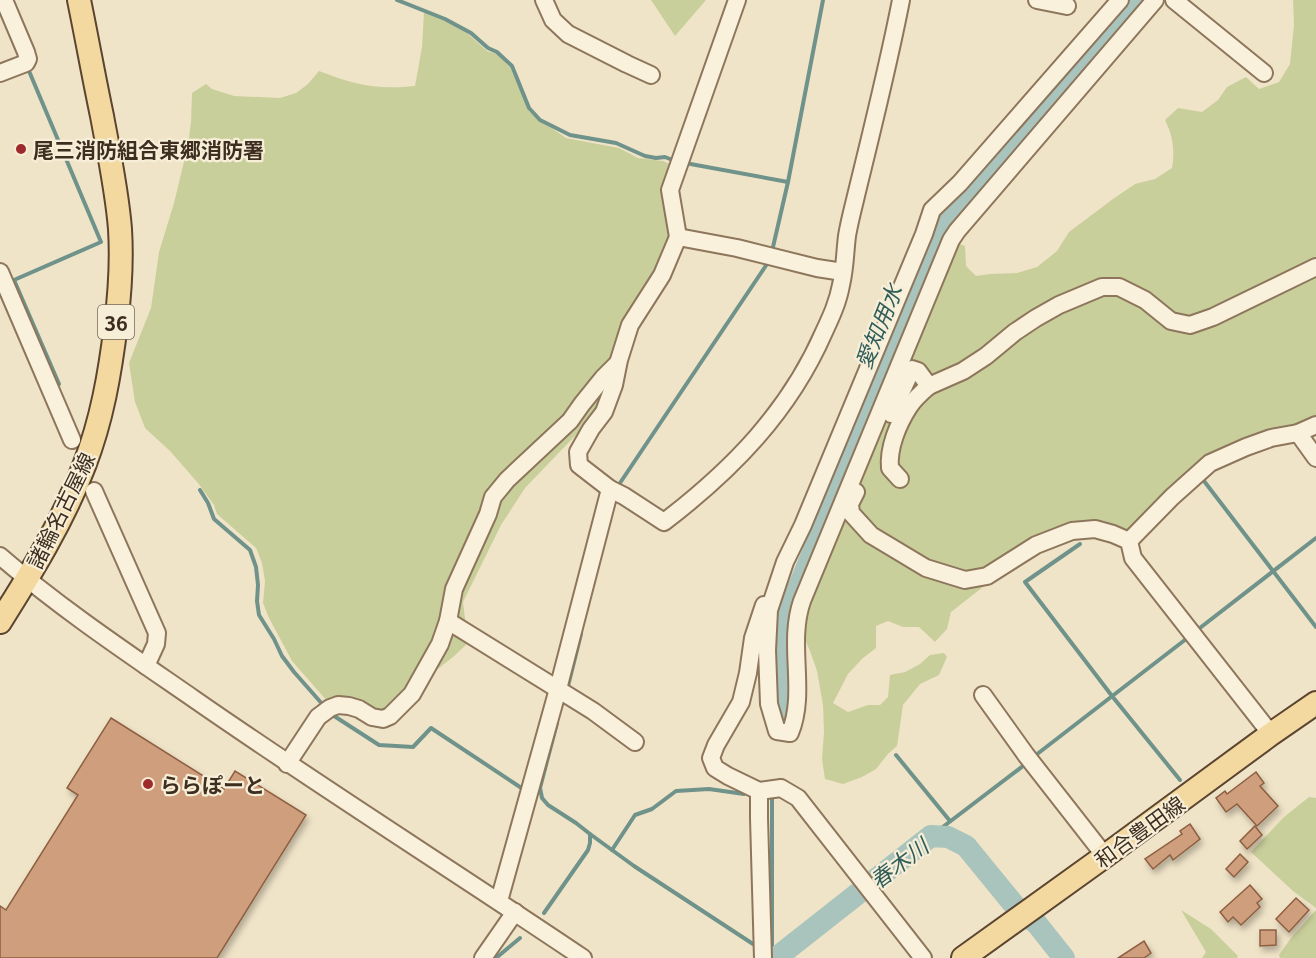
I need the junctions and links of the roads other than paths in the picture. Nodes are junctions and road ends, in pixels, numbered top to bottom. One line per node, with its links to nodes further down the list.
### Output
1 (4, 0): 14 (street)
2 (79, 0): 32 (main road, 諸輪名古屋線 / 36)
3 (544, 0): 15 (street)
4 (737, 0): 16 (street)
5 (901, 0): 18 (street)
6 (1037, 0): 10 (street)
7 (1120, 0): 11 (street)
8 (1155, 0): 12 (street)
9 (1174, 0): 13 (street)
10 (1067, 6)
11 (1099, 22): 12 (street); 31 (street)
12 (1121, 40): 31 (street)
13 (1264, 72)
14 (0, 74)
15 (651, 75)
16 (678, 237): 18 (street); 20 (street)
17 (1316, 267): 21 (street)
18 (843, 272): 27 (street)
19 (1, 278): 24 (street)
20 (618, 363): 27 (street); 33 (street)
21 (929, 386): 26 (street); 29 (street)
22 (1316, 425): 23 (street)
23 (1298, 433): 25 (street); 29 (street)
24 (72, 440)
25 (1316, 458)
26 (900, 479)
27 (610, 489): 36 (street)
28 (94, 491): 35 (street)
29 (1129, 542): 39 (street)
30 (0, 556): 32 (street)
31 (786, 562): 42 (street)
32 (27, 579): 34 (main road, 諸輪名古屋線 / 36); 35 (street)
33 (448, 621): 36 (street); 41 (street)
34 (0, 622)
35 (146, 666): 41 (street)
36 (558, 689): 40 (street); 44 (street)
37 (983, 695): 43 (street)
38 (1316, 703): 39 (main road, 和合豊田線)
39 (1271, 734): 43 (main road, 和合豊田線)
40 (635, 742)
41 (287, 764): 44 (street)
42 (759, 791): 46 (street); 49 (street)
43 (1105, 856): 50 (main road, 和合豊田線)
44 (499, 901): 45 (street)
45 (514, 912): 47 (street); 48 (street)
46 (763, 957)
47 (483, 958)
48 (583, 958)
49 (923, 958)
50 (963, 958)

